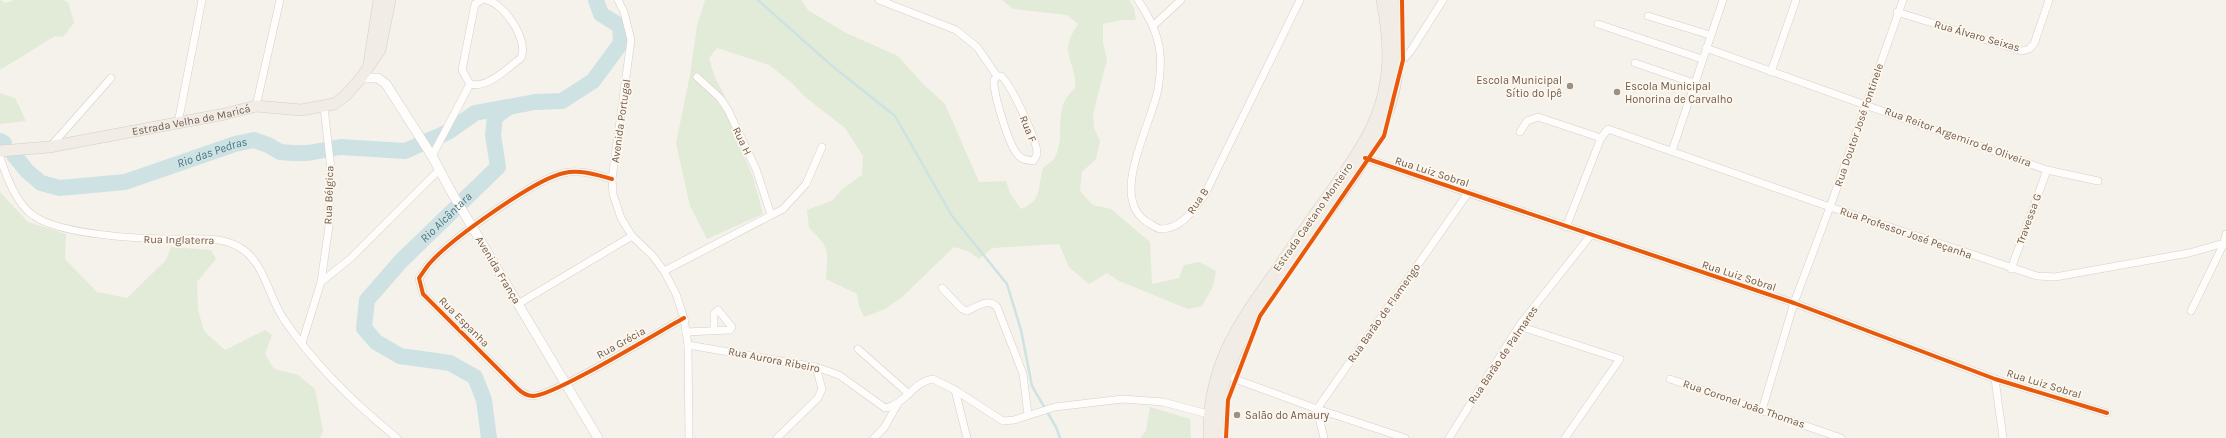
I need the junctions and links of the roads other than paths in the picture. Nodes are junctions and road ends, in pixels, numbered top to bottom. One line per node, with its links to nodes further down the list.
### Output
1 (202, 0): 39 (street)
2 (280, 0): 37 (street)
3 (379, 0): 28 (main road, Estrada Velha de Maricá)
4 (390, 0): 28 (main road, Estrada Velha de Maricá)
5 (482, 0): 35 (street)
6 (487, 0): 35 (street)
7 (618, 0): 51 (street, Avenida Portugal)
8 (879, 0): 30 (street, Rua F)
9 (1138, 0): 21 (street)
10 (1181, 0): 21 (street)
11 (1300, 0): 21 (street, Rua B)
12 (1382, 0): 76 (main road, Estrada Caetano Monteiro)
13 (1393, 0): 27 (main road, Estrada Caetano Monteiro)
14 (1443, 0): 27 (street)
15 (1723, 0): 23 (street)
16 (1796, 0): 29 (street)
17 (1903, 0): 19 (street, Rua Doutor José Fontinele)
18 (2049, 0): 19 (street, Rua Álvaro Seixas)
19 (1897, 12): 36 (street, Rua Doutor José Fontinele)
20 (1648, 16): 23 (street)
21 (1154, 24)
22 (1598, 24): 25 (street)
23 (1710, 35): 24 (street)
24 (1706, 48): 25 (street); 29 (street, Rua Reitor Argemiro de Oliveira)
25 (1702, 59): 34 (street)
26 (1635, 63): 34 (street)
27 (1398, 65): 48 (main road, Estrada Caetano Monteiro)
28 (368, 69): 33 (main road, Estrada Velha de Maricá)
29 (1771, 72): 36 (street, Rua Reitor Argemiro de Oliveira)
30 (997, 76): 30 (street, Rua F)
31 (697, 77): 55 (street, Rua H)
32 (111, 78): 42 (street)
33 (361, 78): 38 (main road, Estrada Velha de Maricá); 46 (street, Avenida França)
34 (1694, 83): 45 (street)
35 (470, 84): 46 (street)
36 (1866, 104): 50 (street, Rua Reitor Argemiro de Oliveira); 54 (street, Rua Doutor José Fontinele)
37 (256, 106): 38 (main road, Estrada Velha de Maricá); 39 (main road, Estrada Velha de Maricá)
38 (324, 107): 64 (street, Rua Bélgica)
39 (178, 123): 42 (main road, Estrada Velha de Maricá)
40 (1520, 132): 41 (street)
41 (1600, 138): 45 (street, Rua Professor José Peçanha); 57 (street)
42 (50, 147): 44 (main road, Estrada Velha de Maricá)
43 (822, 147): 55 (street)
44 (0, 151)
45 (1672, 151): 54 (street, Rua Professor José Peçanha)
46 (432, 156): 49 (street, Avenida França)
47 (0, 157): 73 (street, Rua Inglaterra)
48 (1365, 158): 53 (street, Rua Luiz Sobral); 78 (main road, Estrada Caetano Monteiro)
49 (439, 170): 56 (street, Avenida França); 64 (street)
50 (2047, 170): 52 (street, Rua Reitor Argemiro de Oliveira); 62 (street, Travessa G)
51 (612, 179): 56 (street, Rua Espanha); 59 (street, Avenida Portugal)
52 (2098, 181)
53 (1468, 193): 57 (street, Rua Luiz Sobral); 85 (street, Rua Barão de Flamengo)
54 (1830, 207): 62 (street, Rua Professor José Peçanha); 66 (street, Rua Doutor José Fontinele)
55 (772, 215): 63 (street)
56 (472, 227): 67 (street, Avenida França); 81 (street, Rua Espanha)
57 (1566, 227): 60 (street, Rua Luiz Sobral)
58 (2226, 234): 61 (street)
59 (632, 236): 63 (street, Avenida Portugal); 67 (street)
60 (1590, 236): 66 (street, Rua Luiz Sobral); 70 (street, Rua Barão de Palmares)
61 (2224, 243): 62 (street, Rua Professor José Peçanha); 68 (street)
62 (2011, 269)
63 (664, 271): 69 (street, Avenida Portugal)
64 (321, 282): 73 (street, Rua Bélgica)
65 (942, 288): 89 (street)
66 (1794, 303): 80 (street, Rua Luiz Sobral); 86 (street, Rua Doutor José Fontinele)
67 (518, 304): 81 (street, Avenida França)
68 (2192, 311)
69 (684, 318): 72 (street, Avenida Portugal); 81 (street, Rua Grécia)
70 (1519, 326): 101 (street, Rua Barão de Palmares); 102 (street)
71 (714, 330): 72 (street)
72 (686, 332): 74 (street, Avenida Portugal)
73 (302, 342): 91 (street, Rua Inglaterra)
74 (688, 345): 77 (street, Rua Aurora Ribeiro); 93 (street, Avenida Portugal)
75 (858, 349): 83 (street)
76 (1220, 363): 78 (street); 88 (main road, Estrada Caetano Monteiro)
77 (816, 367): 84 (street, Rua Aurora Ribeiro); 94 (street)
78 (1228, 374): 85 (street); 98 (main road, Estrada Caetano Monteiro)
79 (1670, 378): 86 (street, Rua Coronel João Thomas)
80 (1995, 379): 87 (street, Rua Luiz Sobral); 104 (street)
81 (566, 383): 92 (street, Avenida França)
82 (955, 390): 83 (street); 89 (street); 96 (street)
83 (909, 394): 84 (street)
84 (896, 405): 95 (street)
85 (1317, 409): 99 (street); 100 (street)
86 (1762, 410): 90 (street, Rua Coronel João Thomas)
87 (2107, 413)
88 (1208, 414): 89 (street); 97 (main road, Estrada Caetano Monteiro)
89 (1028, 415)
90 (1818, 434): 103 (street, Rua Coronel João Thomas)
91 (397, 438)
92 (598, 438)
93 (688, 438)
94 (777, 438)
95 (874, 438)
96 (967, 438)
97 (1209, 438)
98 (1219, 438)
99 (1324, 438)
100 (1405, 438)
101 (1449, 438)
102 (1565, 438)
103 (1841, 438)
104 (2004, 438)

